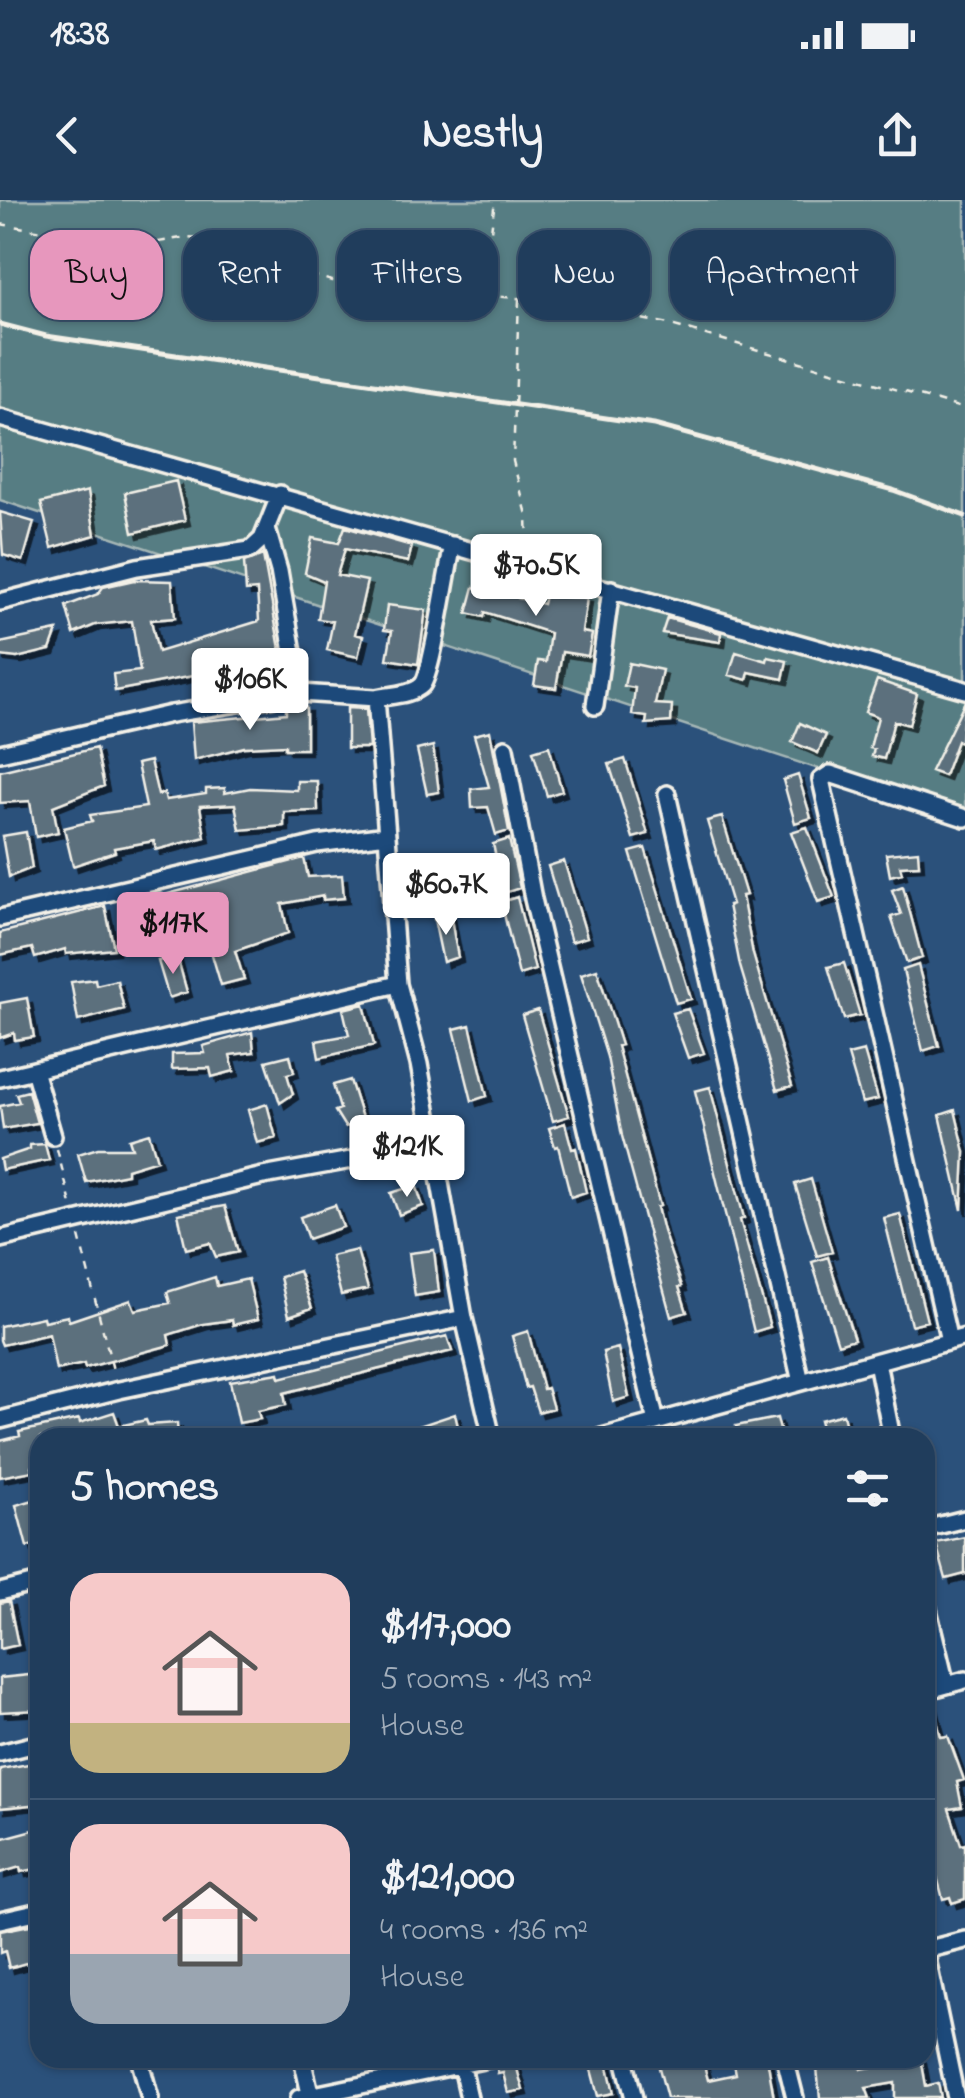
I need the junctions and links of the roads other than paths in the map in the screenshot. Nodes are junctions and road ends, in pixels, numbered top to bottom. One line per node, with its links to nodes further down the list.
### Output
1 (0, 418): 2 (street)
2 (280, 494): 3 (street); 4 (street)
3 (267, 529): 6 (street); 8 (street)
4 (453, 544): 5 (street); 9 (street)
5 (611, 590): 7 (street); 10 (street)
6 (0, 602)
7 (965, 690)
8 (300, 693): 9 (street); 12 (street)
9 (376, 698): 15 (street)
10 (595, 706)
11 (505, 748): 28 (street)
12 (0, 753)
13 (666, 794): 26 (street)
14 (965, 818): 24 (street)
15 (387, 835): 16 (street); 17 (street)
16 (0, 918)
17 (398, 984): 18 (street); 21 (street)
18 (34, 1070): 19 (street); 20 (street)
19 (0, 1078)
20 (53, 1136)
21 (434, 1145): 22 (street); 23 (street)
22 (0, 1239)
23 (464, 1318): 27 (street); 29 (street)
24 (957, 1339): 25 (street)
25 (876, 1362): 26 (street); 31 (street)
26 (801, 1382): 28 (street)
27 (0, 1420)
28 (656, 1422): 30 (street)
29 (490, 1428)
30 (634, 1428)
31 (890, 1428)
32 (965, 1518): 33 (street)
33 (935, 1526)
34 (30, 1584): 35 (street)
35 (0, 1592)
36 (935, 1639): 38 (street)
37 (965, 1680): 38 (street)
38 (946, 1685): 39 (street)
39 (935, 1688)
40 (30, 1746): 41 (street)
41 (0, 1753)
42 (30, 1913): 43 (street)
43 (0, 1920)
44 (965, 1940): 45 (street)
45 (935, 1947)
46 (935, 1997): 58 (street)
47 (141, 2068): 54 (street)
48 (303, 2068): 53 (street)
49 (434, 2068): 53 (street)
50 (462, 2068): 55 (street)
51 (626, 2068): 56 (street)
52 (788, 2068): 57 (street)
53 (307, 2097)
54 (150, 2098)
55 (469, 2098)
56 (634, 2098)
57 (795, 2098)
58 (956, 2098)

